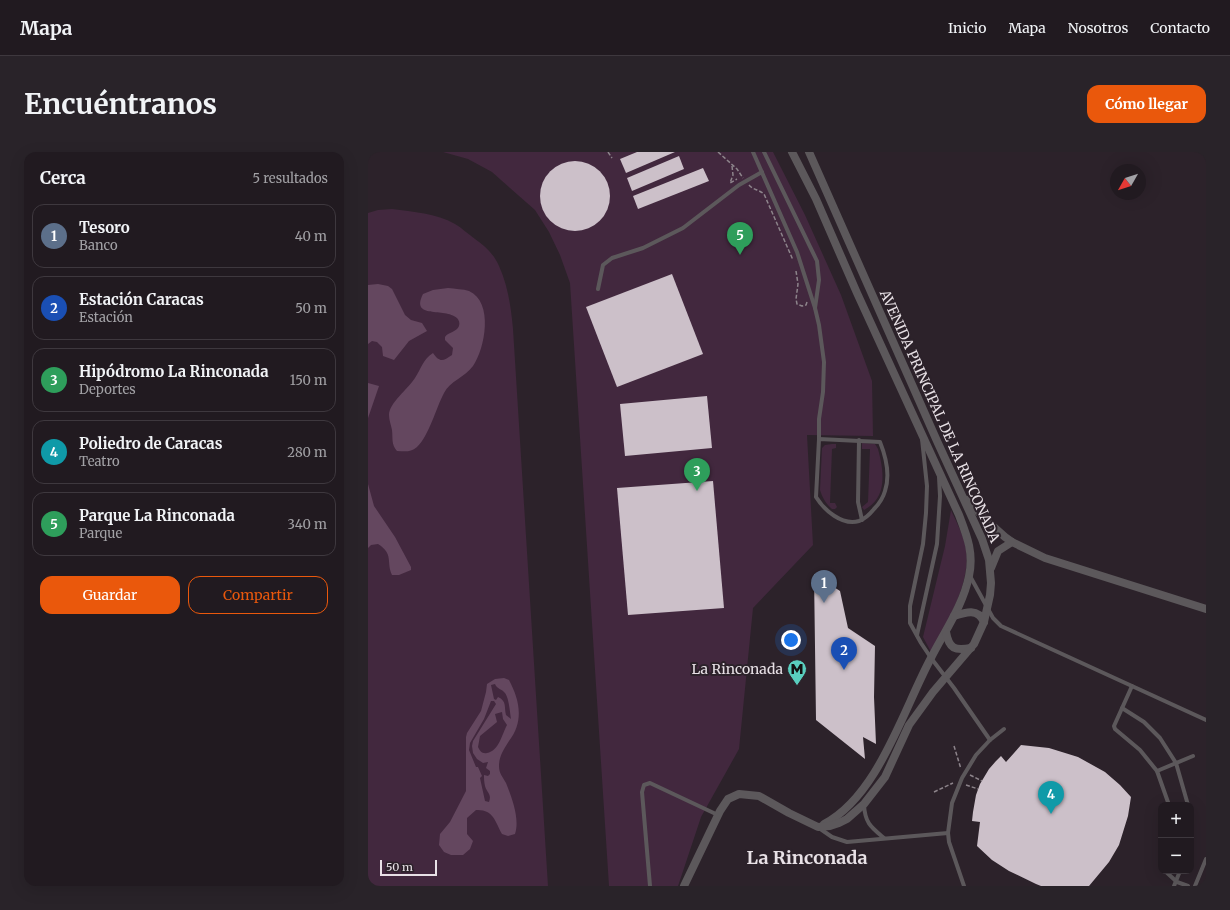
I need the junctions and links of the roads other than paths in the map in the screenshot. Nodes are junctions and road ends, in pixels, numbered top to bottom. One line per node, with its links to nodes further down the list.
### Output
1 (753, 152): 5 (lane)
2 (764, 152): 7 (lane)
3 (792, 152): 8 (street, AVENIDA PRINCIPAL DE LA RINCONADA)
4 (809, 152): 12 (street, AVENIDA PRINCIPAL DE LA RINCONADA)
5 (762, 172): 6 (lane); 7 (lane)
6 (598, 289)
7 (815, 308): 9 (lane)
8 (921, 431): 11 (street, AVENIDA PRINCIPAL DE LA RINCONADA); 22 (lane)
9 (819, 439): 10 (lane); 13 (lane)
10 (859, 440): 13 (lane); 13 (lane)
11 (938, 470): 16 (street, AVENIDA PRINCIPAL DE LA RINCONADA); 22 (lane)
12 (963, 495): 14 (street); 15 (street, AVENIDA PRINCIPAL DE LA RINCONADA)
13 (862, 520)
14 (1012, 542): 15 (street); 18 (street)
15 (990, 570): 17 (street, AVENIDA PRINCIPAL DE LA RINCONADA)
16 (969, 576): 17 (lane); 19 (street, AVENIDA PRINCIPAL DE LA RINCONADA)
17 (987, 609): 20 (street, AVENIDA PRINCIPAL DE LA RINCONADA); 26 (lane)
18 (1206, 609)
19 (954, 616): 20 (street); 21 (street, AVENIDA PRINCIPAL DE LA RINCONADA)
20 (984, 622): 23 (street, AVENIDA PRINCIPAL DE LA RINCONADA)
21 (946, 632): 23 (street); 24 (street, AVENIDA PRINCIPAL DE LA RINCONADA)
22 (916, 635): 24 (lane)
23 (971, 648): 25 (street, AVENIDA PRINCIPAL DE LA RINCONADA)
24 (931, 658): 25 (lane); 38 (street, AVENIDA PRINCIPAL DE LA RINCONADA)
25 (946, 678): 30 (lane); 36 (street, AVENIDA PRINCIPAL DE LA RINCONADA)
26 (1132, 686): 27 (lane); 28 (lane)
27 (1122, 708): 32 (lane); 33 (lane)
28 (1206, 720)
29 (1004, 729): 30 (lane)
30 (990, 740): 39 (lane)
31 (1193, 756): 32 (lane)
32 (1176, 763): 33 (lane); 35 (lane)
33 (1157, 771): 34 (lane)
34 (1168, 802)
35 (1187, 802)
36 (864, 804): 38 (street, AVENIDA PRINCIPAL DE LA RINCONADA); 40 (lane)
37 (718, 815): 38 (street); 46 (lane); 47 (street)
38 (818, 827): 40 (lane)
39 (948, 832): 40 (lane); 45 (lane)
40 (884, 838)
41 (1206, 859): 50 (lane)
42 (1168, 874): 44 (lane)
43 (1179, 874): 44 (lane)
44 (1177, 882): 48 (lane); 49 (lane)
45 (963, 885)
46 (650, 886)
47 (684, 886)
48 (1174, 886)
49 (1188, 886)
50 (1195, 886)

